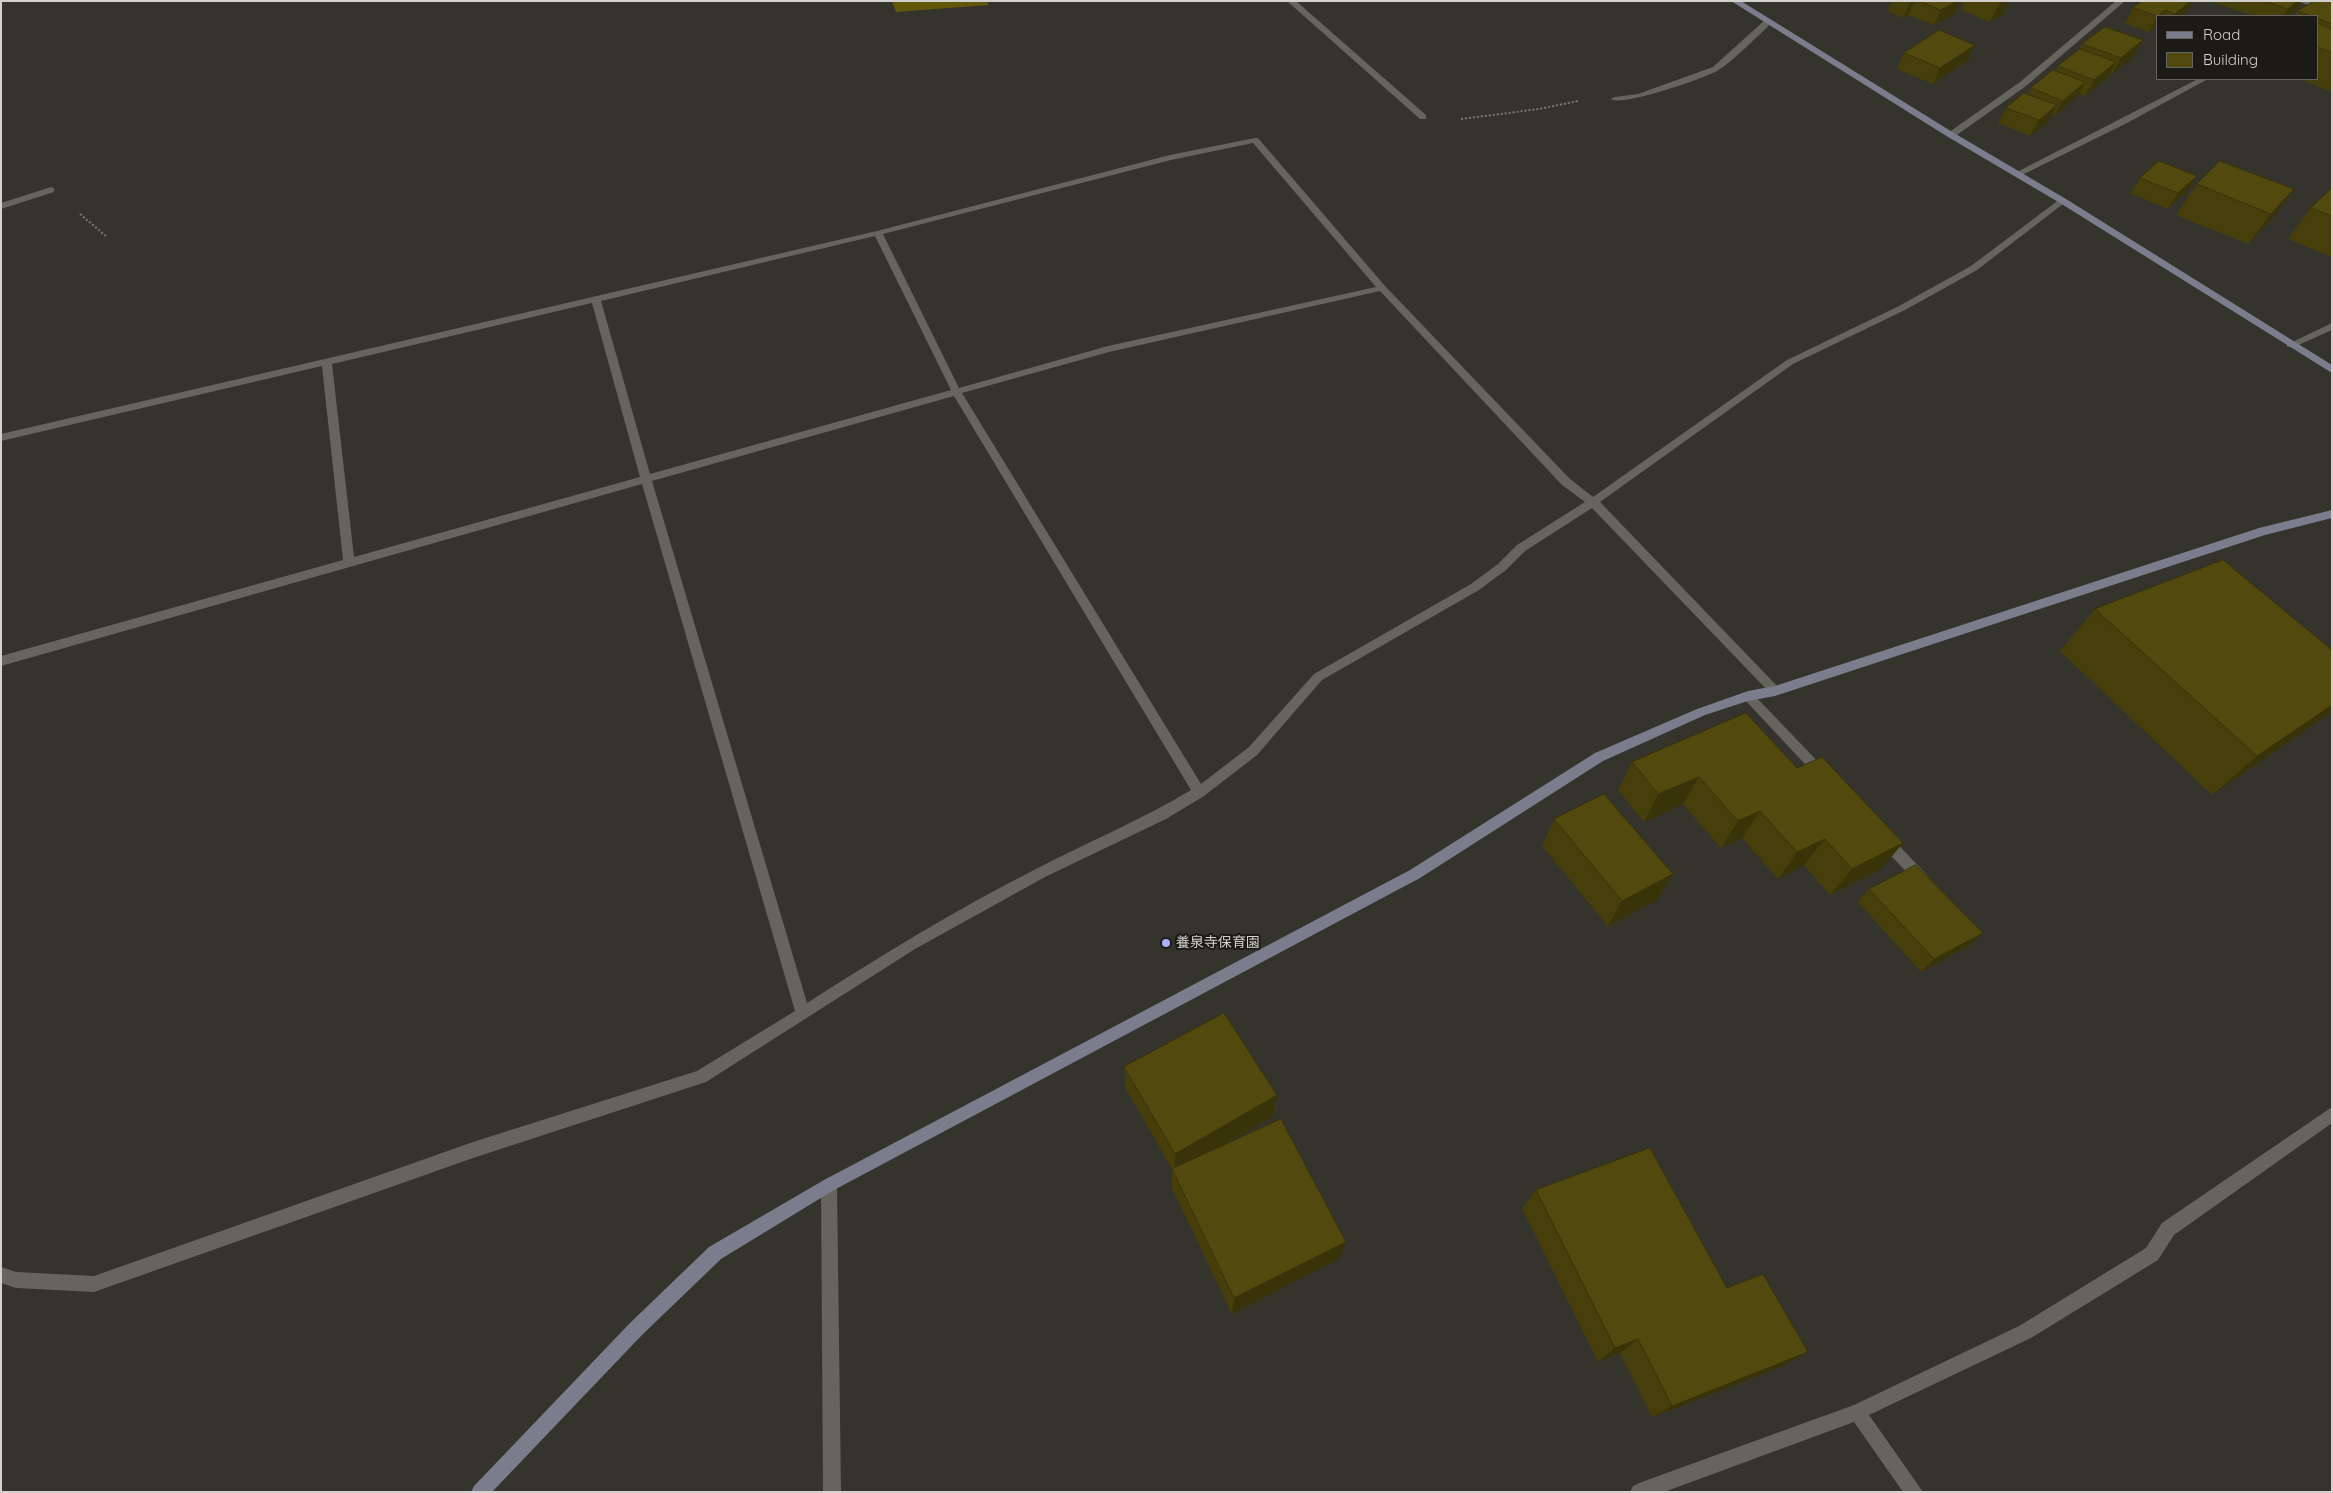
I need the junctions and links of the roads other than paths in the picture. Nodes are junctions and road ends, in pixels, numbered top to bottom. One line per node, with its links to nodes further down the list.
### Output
1 (1291, 1): 9 (street)
2 (1735, 1): 6 (street)
3 (2121, 1): 10 (street)
4 (2301, 1): 5 (street)
5 (2332, 12)
6 (1768, 22): 8 (street); 10 (street)
7 (2202, 80): 11 (street)
8 (1615, 99)
9 (1423, 117)
10 (1951, 135): 11 (street)
11 (2017, 174): 13 (street)
12 (51, 190): 14 (street)
13 (2063, 201): 19 (street); 25 (street)
14 (1, 206)
15 (878, 234): 16 (street); 17 (street); 22 (street)
16 (1382, 288): 22 (street); 25 (street)
17 (596, 299): 20 (street); 24 (street)
18 (2332, 326): 19 (street)
19 (2291, 345): 21 (street)
20 (328, 364): 23 (street); 27 (street)
21 (2332, 370)
22 (956, 391): 24 (street); 32 (street)
23 (1, 438)
24 (646, 479): 27 (street); 35 (street)
25 (1593, 502): 29 (street); 32 (street)
26 (2332, 514): 29 (street)
27 (349, 562): 28 (street)
28 (1, 661)
29 (1775, 691): 30 (street)
30 (1748, 696): 31 (street); 37 (street)
31 (1830, 783)
32 (1199, 792): 35 (street)
33 (1872, 826): 34 (street)
34 (1933, 892)
35 (803, 1012): 38 (street)
36 (2332, 1114): 39 (street)
37 (829, 1185): 40 (street); 41 (street)
38 (1, 1275)
39 (1857, 1412): 42 (street); 43 (street)
40 (480, 1492)
41 (832, 1492)
42 (1639, 1492)
43 (1914, 1492)

